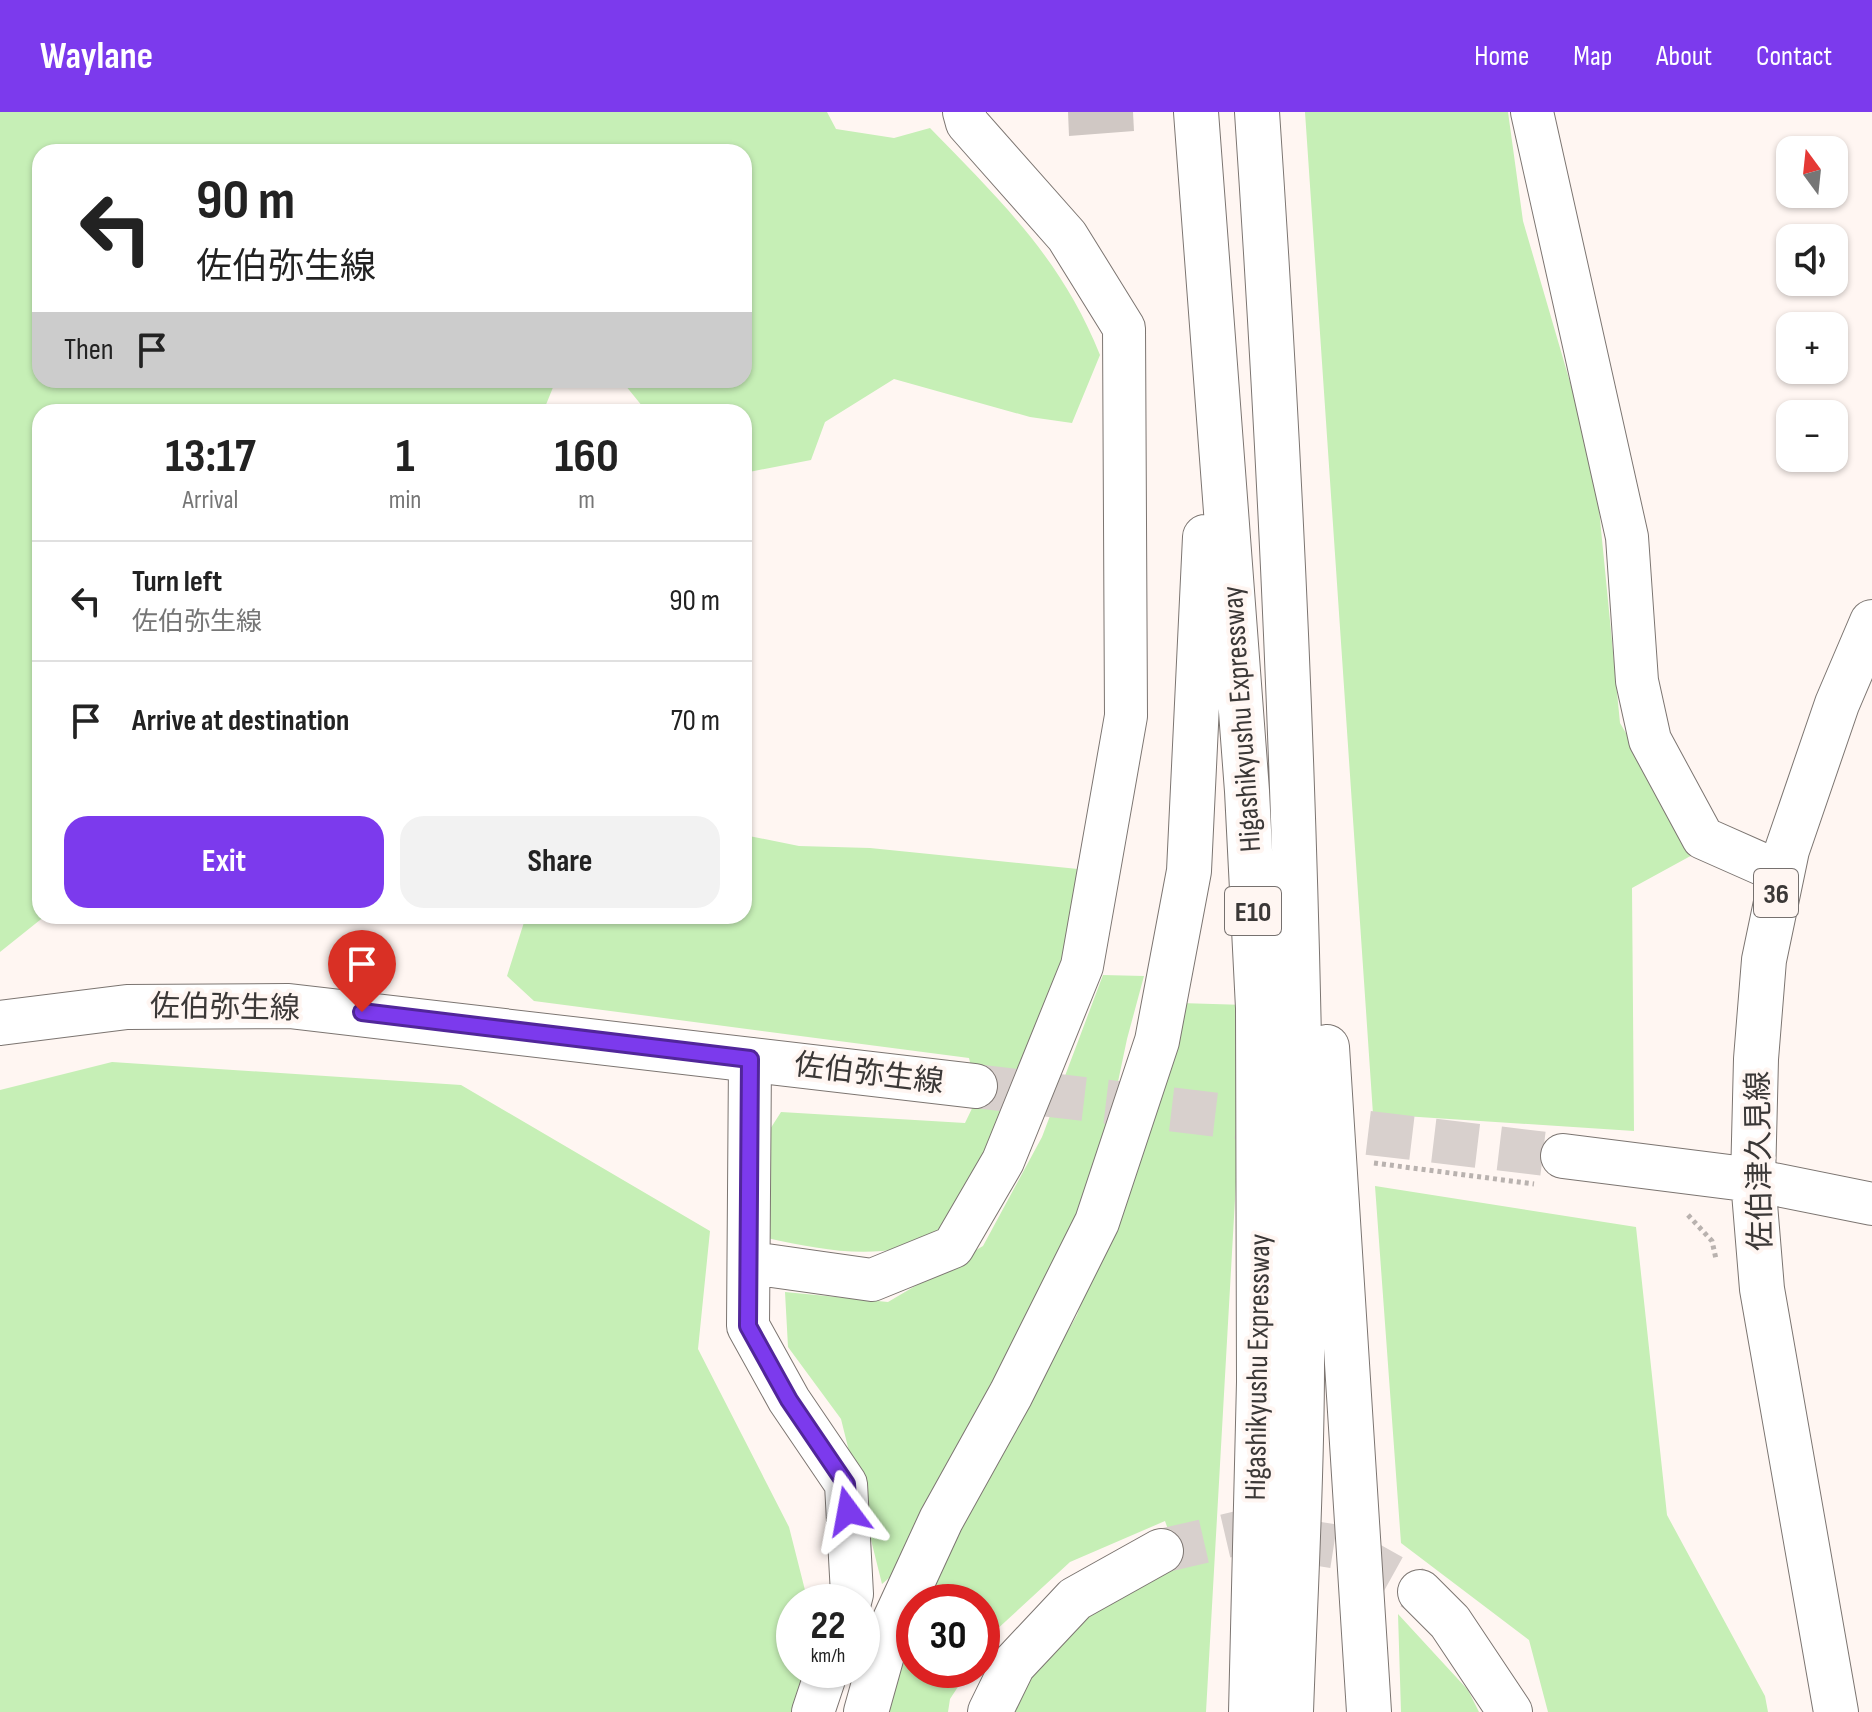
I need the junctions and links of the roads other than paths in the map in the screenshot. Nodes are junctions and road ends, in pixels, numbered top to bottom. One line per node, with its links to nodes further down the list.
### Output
1 (964, 112): 15 (street)
2 (1196, 112): 5 (main road, Higashikyushu Expressway / E10)
3 (1257, 112): 6 (main road, Higashikyushu Expressway / E10)
4 (1532, 112): 8 (street)
5 (1215, 337): 21 (main road); 23 (main road, Higashikyushu Expressway / E10)
6 (1277, 411): 24 (main road, Higashikyushu Expressway / E10); 25 (main road)
7 (1872, 622): 8 (main road, 佐伯津久見線 / 36)
8 (1782, 873): 13 (main road, 佐伯津久見線 / 36)
9 (0, 1023): 10 (main road, 佐伯弥生線)
10 (750, 1059): 11 (main road, 佐伯弥生線); 15 (street)
11 (975, 1086)
12 (1554, 1171): 13 (main road)
13 (1753, 1180): 14 (street); 27 (main road, 佐伯津久見線 / 36)
14 (1872, 1204)
15 (751, 1263): 17 (street)
16 (1161, 1551): 22 (main road)
17 (851, 1584)
18 (1420, 1592): 26 (main road)
19 (821, 1688): 20 (street)
20 (813, 1712)
21 (866, 1712)
22 (990, 1712)
23 (1251, 1712)
24 (1291, 1712)
25 (1369, 1712)
26 (1510, 1712)
27 (1836, 1712)

